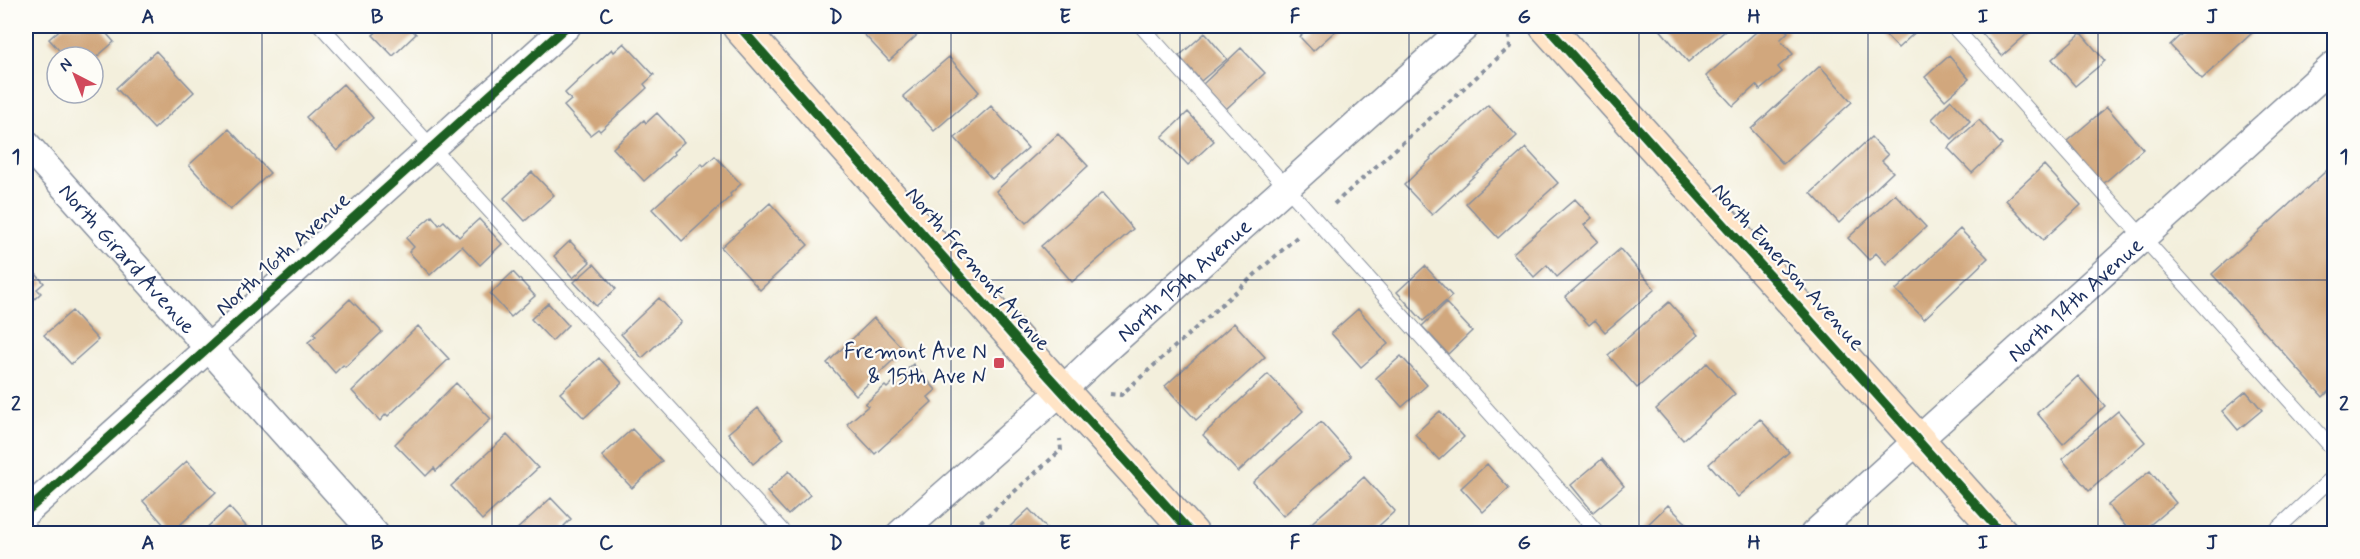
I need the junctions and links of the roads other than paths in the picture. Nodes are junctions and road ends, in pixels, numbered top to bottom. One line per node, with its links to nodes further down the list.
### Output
1 (321, 26): 10 (lane)
2 (567, 26): 10 (street, North 16th Avenue)
3 (739, 26): 14 (street, North Fremont Avenue)
4 (1141, 26): 11 (lane)
5 (1467, 26): 11 (street, North 15th Avenue)
6 (1546, 26): 15 (street, North Emerson Avenue)
7 (1953, 26): 12 (lane)
8 (2334, 65): 12 (street, North 14th Avenue)
9 (26, 144): 13 (street, North Girard Avenue)
10 (430, 147): 13 (street, North 16th Avenue); 22 (lane)
11 (1286, 188): 14 (street, North 15th Avenue); 25 (lane)
12 (2144, 237): 15 (street, North 14th Avenue); 16 (lane)
13 (207, 347): 18 (street, North 16th Avenue); 21 (street, North Girard Avenue)
14 (1063, 391): 23 (street, North 15th Avenue); 24 (street, North Fremont Avenue)
15 (1918, 440): 26 (street, North 14th Avenue); 27 (street, North Emerson Avenue)
16 (2334, 450)
17 (2334, 476): 28 (lane)
18 (26, 512)
19 (26, 524): 20 (lane)
20 (34, 534)
21 (375, 534)
22 (785, 534)
23 (900, 534)
24 (1191, 534)
25 (1599, 534)
26 (1814, 534)
27 (2002, 534)
28 (2272, 534)

